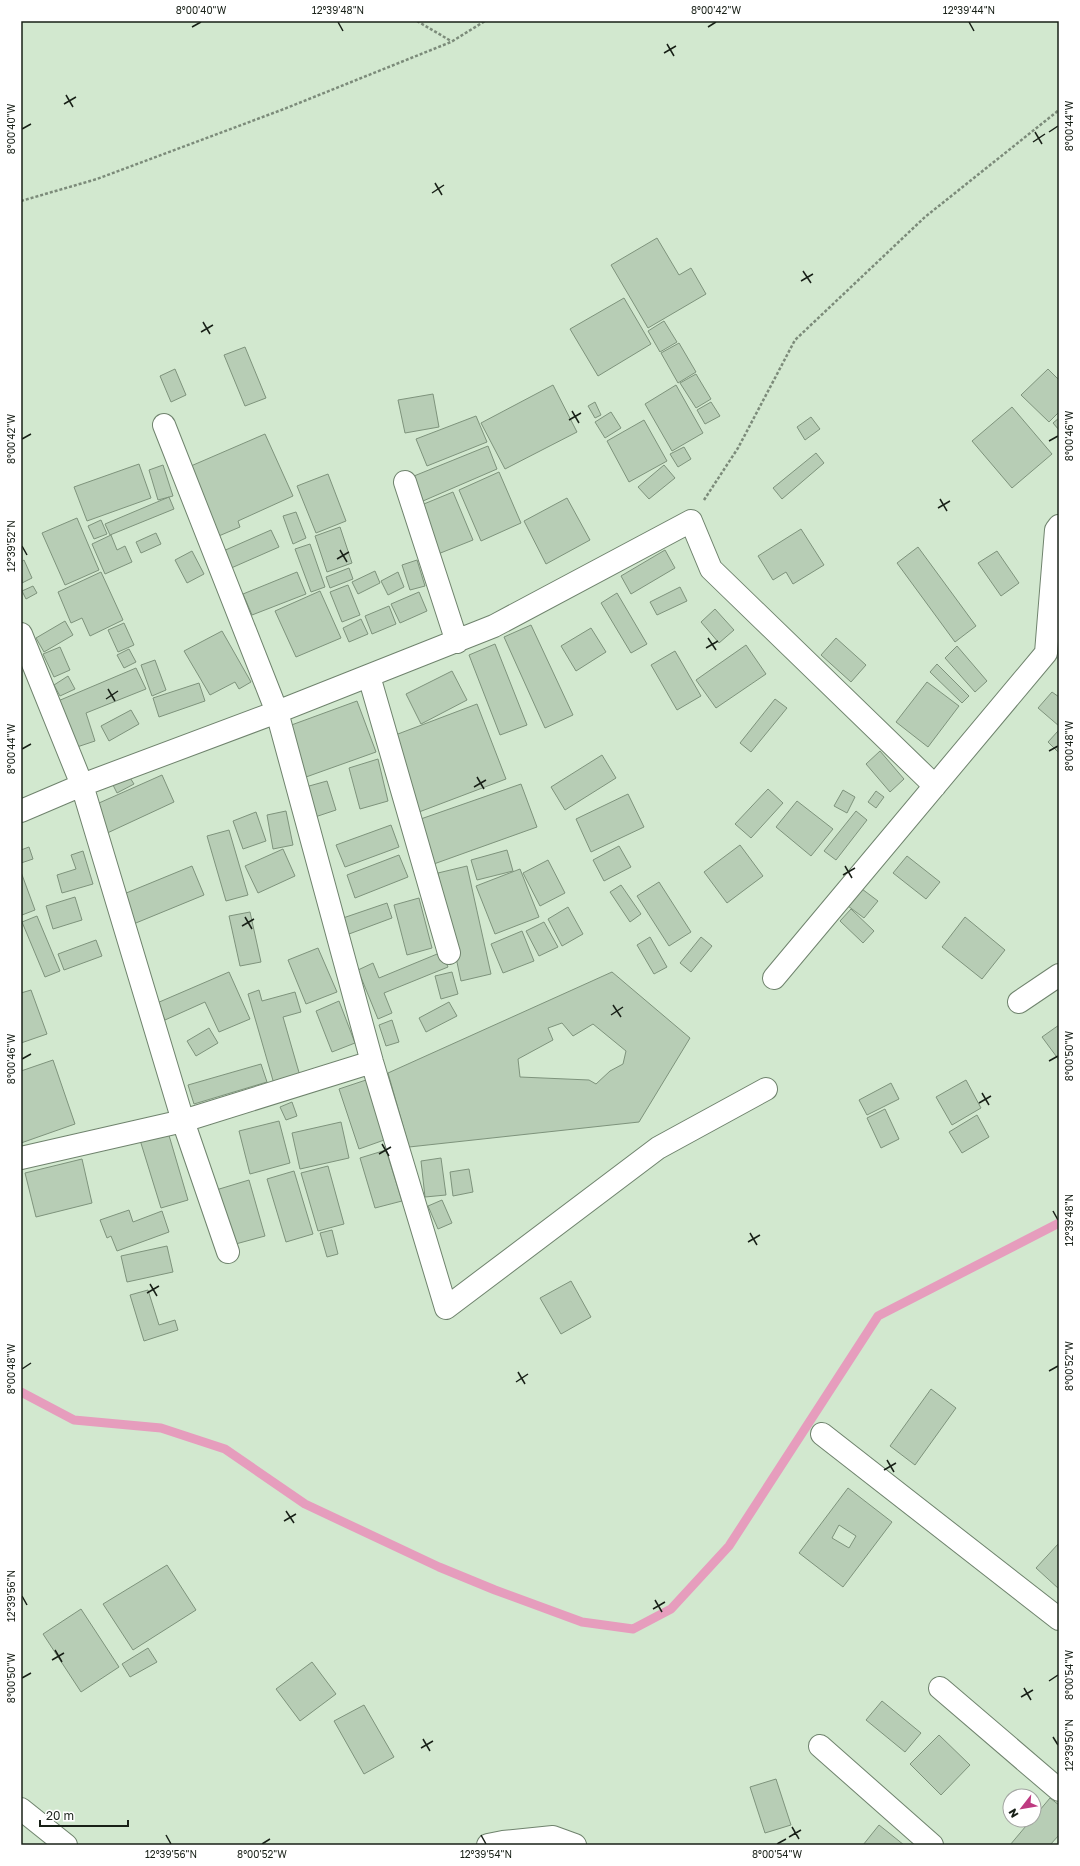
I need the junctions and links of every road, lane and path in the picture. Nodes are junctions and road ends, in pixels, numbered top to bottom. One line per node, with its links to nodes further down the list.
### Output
1 (417, 21): 3 (path)
2 (485, 21): 3 (path)
3 (451, 42): 5 (path)
4 (1059, 110): 8 (path)
5 (21, 201)
6 (164, 425): 13 (street)
7 (405, 482): 11 (street)
8 (691, 521): 11 (street); 15 (street)
9 (1059, 526): 15 (street)
10 (21, 634): 14 (street)
11 (457, 642): 12 (street)
12 (369, 676): 13 (street); 17 (street)
13 (277, 712): 14 (street); 21 (street)
14 (82, 785): 16 (street); 23 (street)
15 (935, 786): 19 (street)
16 (21, 811)
17 (449, 953)
18 (1059, 975): 20 (street)
19 (774, 978)
20 (1019, 1002)
21 (372, 1062): 22 (street); 23 (street)
22 (766, 1089)
23 (183, 1120): 24 (street); 25 (street)
24 (21, 1158)
25 (228, 1252)
26 (822, 1434): 27 (street)
27 (1059, 1619)
28 (940, 1688): 30 (street)
29 (820, 1746): 35 (street)
30 (1059, 1790)
31 (21, 1809): 32 (street)
32 (66, 1845)
33 (488, 1845): 34 (street)
34 (575, 1845)
35 (932, 1845)

